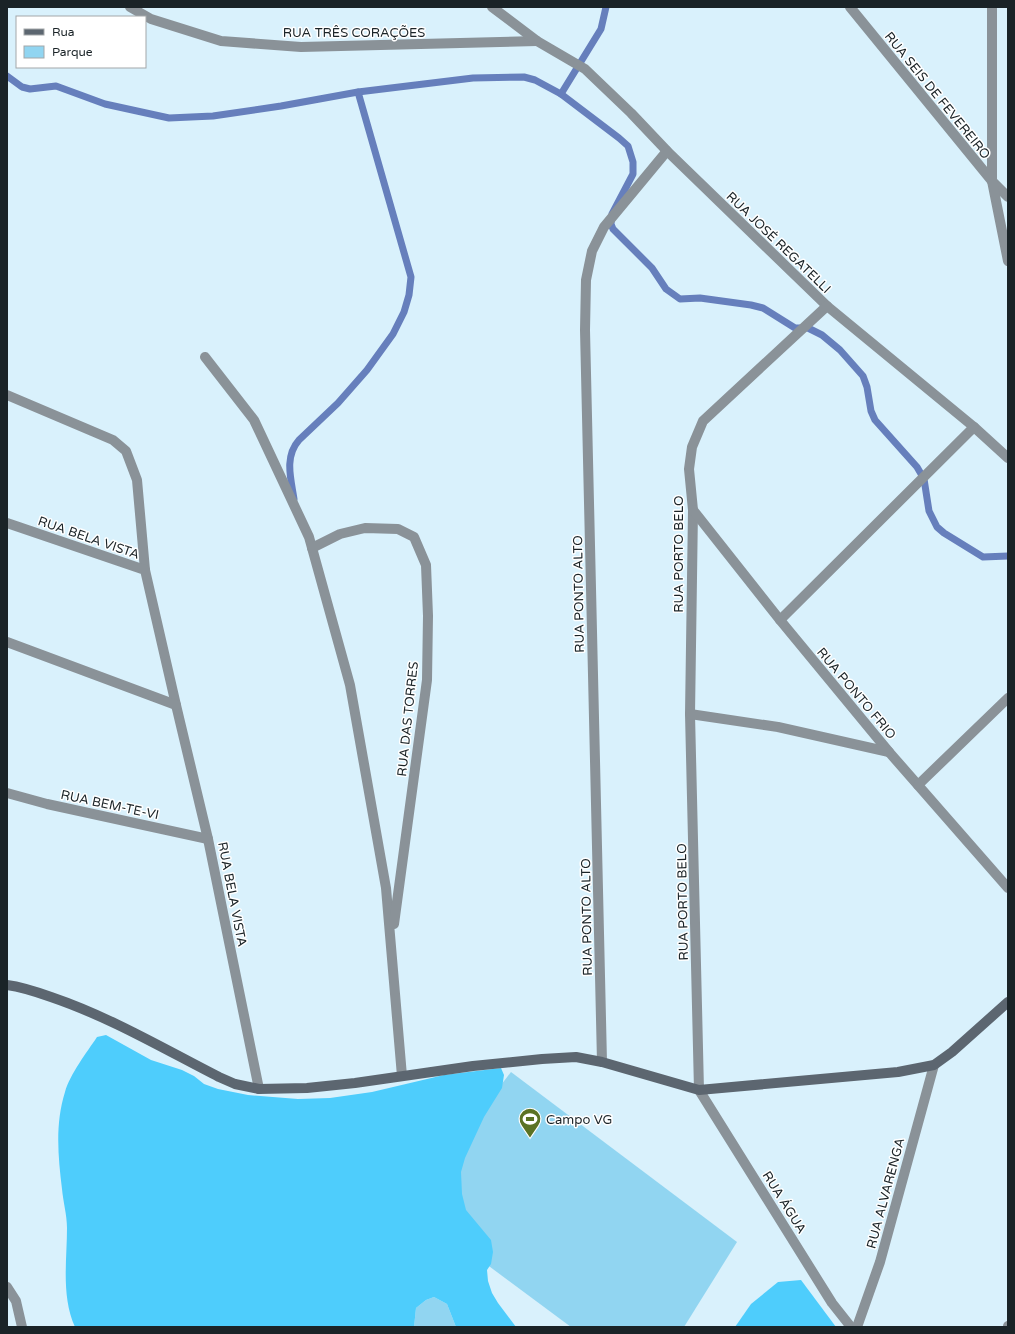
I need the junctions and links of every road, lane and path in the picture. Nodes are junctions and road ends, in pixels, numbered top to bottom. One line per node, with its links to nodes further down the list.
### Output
1 (130, 7): 6 (street, RUA TRÊS CORAÇÕES)
2 (492, 7): 7 (street, RUA JOSÉ REGATELLI)
3 (850, 7): 9 (street, RUA SEIS DE FEVEREIRO)
4 (992, 7): 9 (street)
5 (146, 16): 7 (street, RUA TRÊS CORAÇÕES)
6 (146, 16)
7 (537, 41): 8 (street, RUA JOSÉ REGATELLI)
8 (667, 151): 12 (street, RUA JOSÉ REGATELLI); 34 (street, RUA PONTO ALTO)
9 (992, 181): 10 (street, RUA SEIS DE FEVEREIRO); 11 (street)
10 (1008, 197)
11 (1008, 261)
12 (827, 306): 15 (street, RUA JOSÉ REGATELLI); 17 (street, RUA PORTO BELO)
13 (205, 357): 19 (street, RUA DAS TORRES)
14 (7, 395): 20 (street)
15 (974, 427): 16 (street, RUA JOSÉ REGATELLI); 21 (street)
16 (1008, 458)
17 (693, 510): 21 (street, RUA PONTO FRIO); 25 (street, RUA PORTO BELO)
18 (7, 523): 20 (street, RUA BELA VISTA)
19 (312, 548): 31 (street, RUA DAS TORRES); 31 (street, RUA DAS TORRES)
20 (146, 570): 24 (street, RUA BELA VISTA)
21 (780, 620): 26 (street, RUA PONTO FRIO)
22 (7, 642): 24 (street)
23 (1008, 698): 27 (street)
24 (176, 705): 29 (street, RUA BELA VISTA)
25 (690, 714): 26 (street); 38 (street, RUA PORTO BELO)
26 (889, 752): 27 (street, RUA PONTO FRIO)
27 (918, 786): 30 (street, RUA PONTO FRIO)
28 (7, 793): 29 (street, RUA BEM-TE-VI)
29 (208, 838): 37 (street, RUA BELA VISTA)
30 (1008, 888)
31 (392, 941): 36 (street, RUA DAS TORRES)
32 (7, 985): 37 (street)
33 (1008, 1002): 35 (street)
34 (602, 1062): 36 (street); 38 (street)
35 (934, 1065): 38 (street); 42 (street, RUA ALVARENGA)
36 (402, 1076): 37 (street)
37 (259, 1089)
38 (699, 1090): 41 (street, RUA ÁGUA)
39 (7, 1287): 40 (street)
40 (22, 1327)
41 (851, 1327)
42 (858, 1327)

